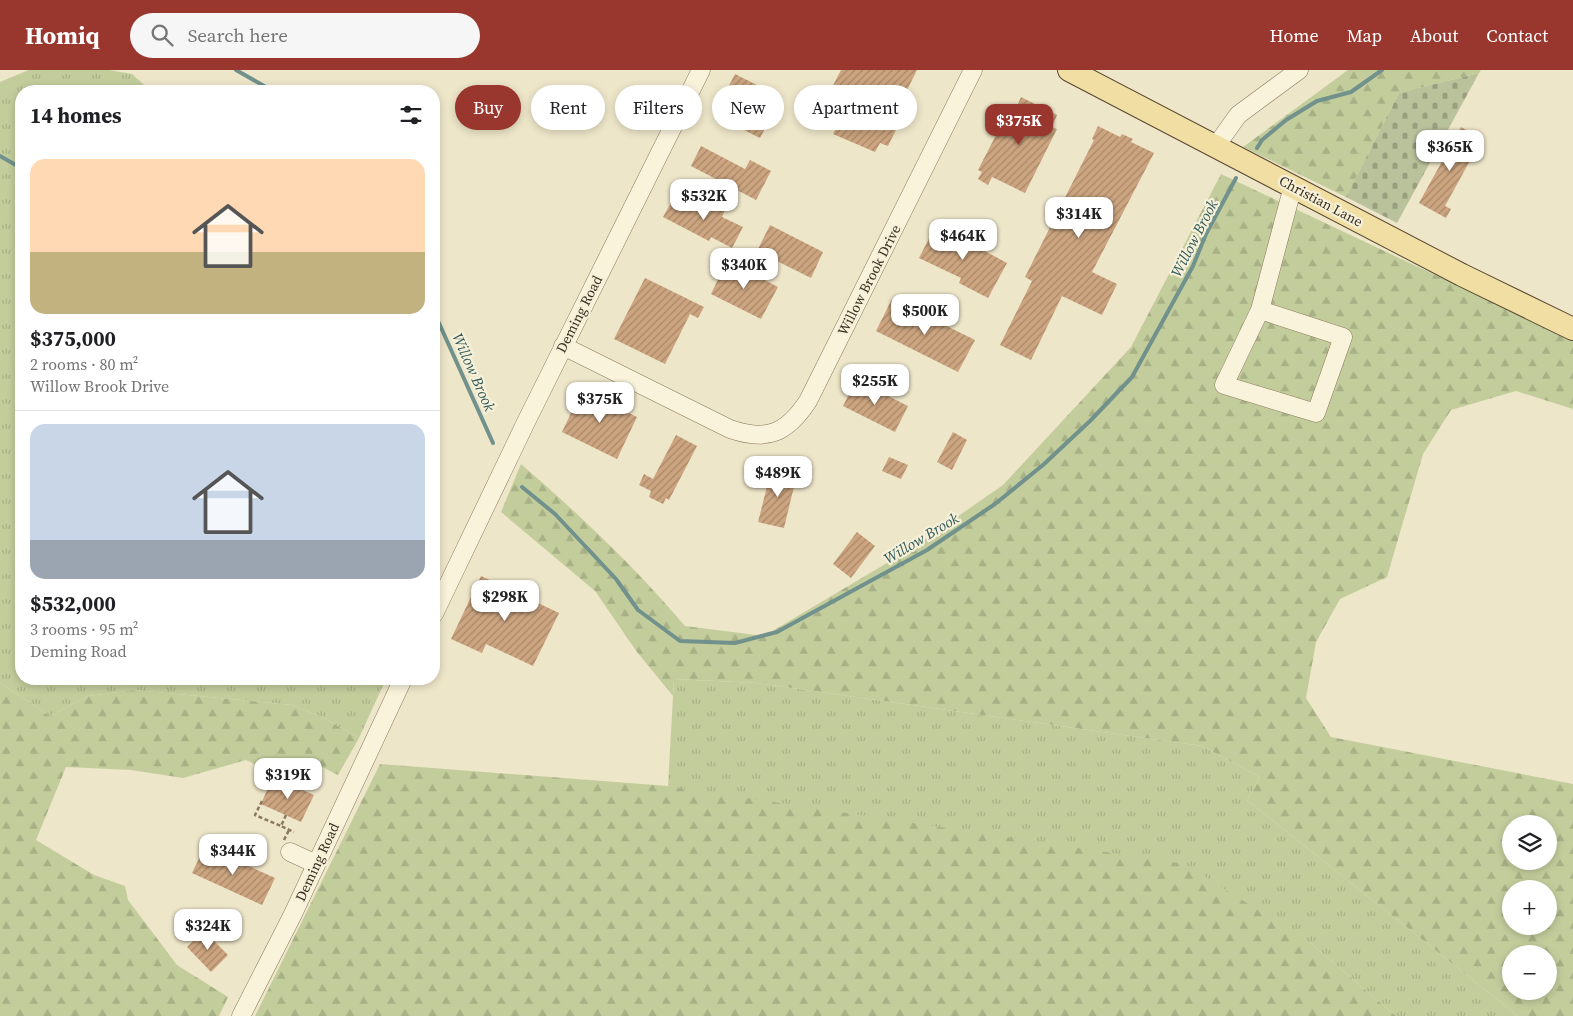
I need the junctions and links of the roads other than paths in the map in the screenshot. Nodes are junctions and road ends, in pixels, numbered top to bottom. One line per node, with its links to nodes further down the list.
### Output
1 (701, 70): 9 (street, Deming Road)
2 (973, 70): 9 (street, Willow Brook Drive)
3 (1070, 70): 5 (main road, Christian Lane)
4 (1300, 70): 5 (street)
5 (1216, 146): 6 (main road, Christian Lane)
6 (1293, 186): 7 (street); 8 (main road, Christian Lane)
7 (1260, 310): 7 (street)
8 (1573, 329)
9 (564, 346): 10 (street, Deming Road)
10 (440, 602)
11 (400, 685): 13 (street, Deming Road)
12 (290, 852): 13 (street)
13 (316, 864): 14 (street, Deming Road)
14 (241, 1016)

